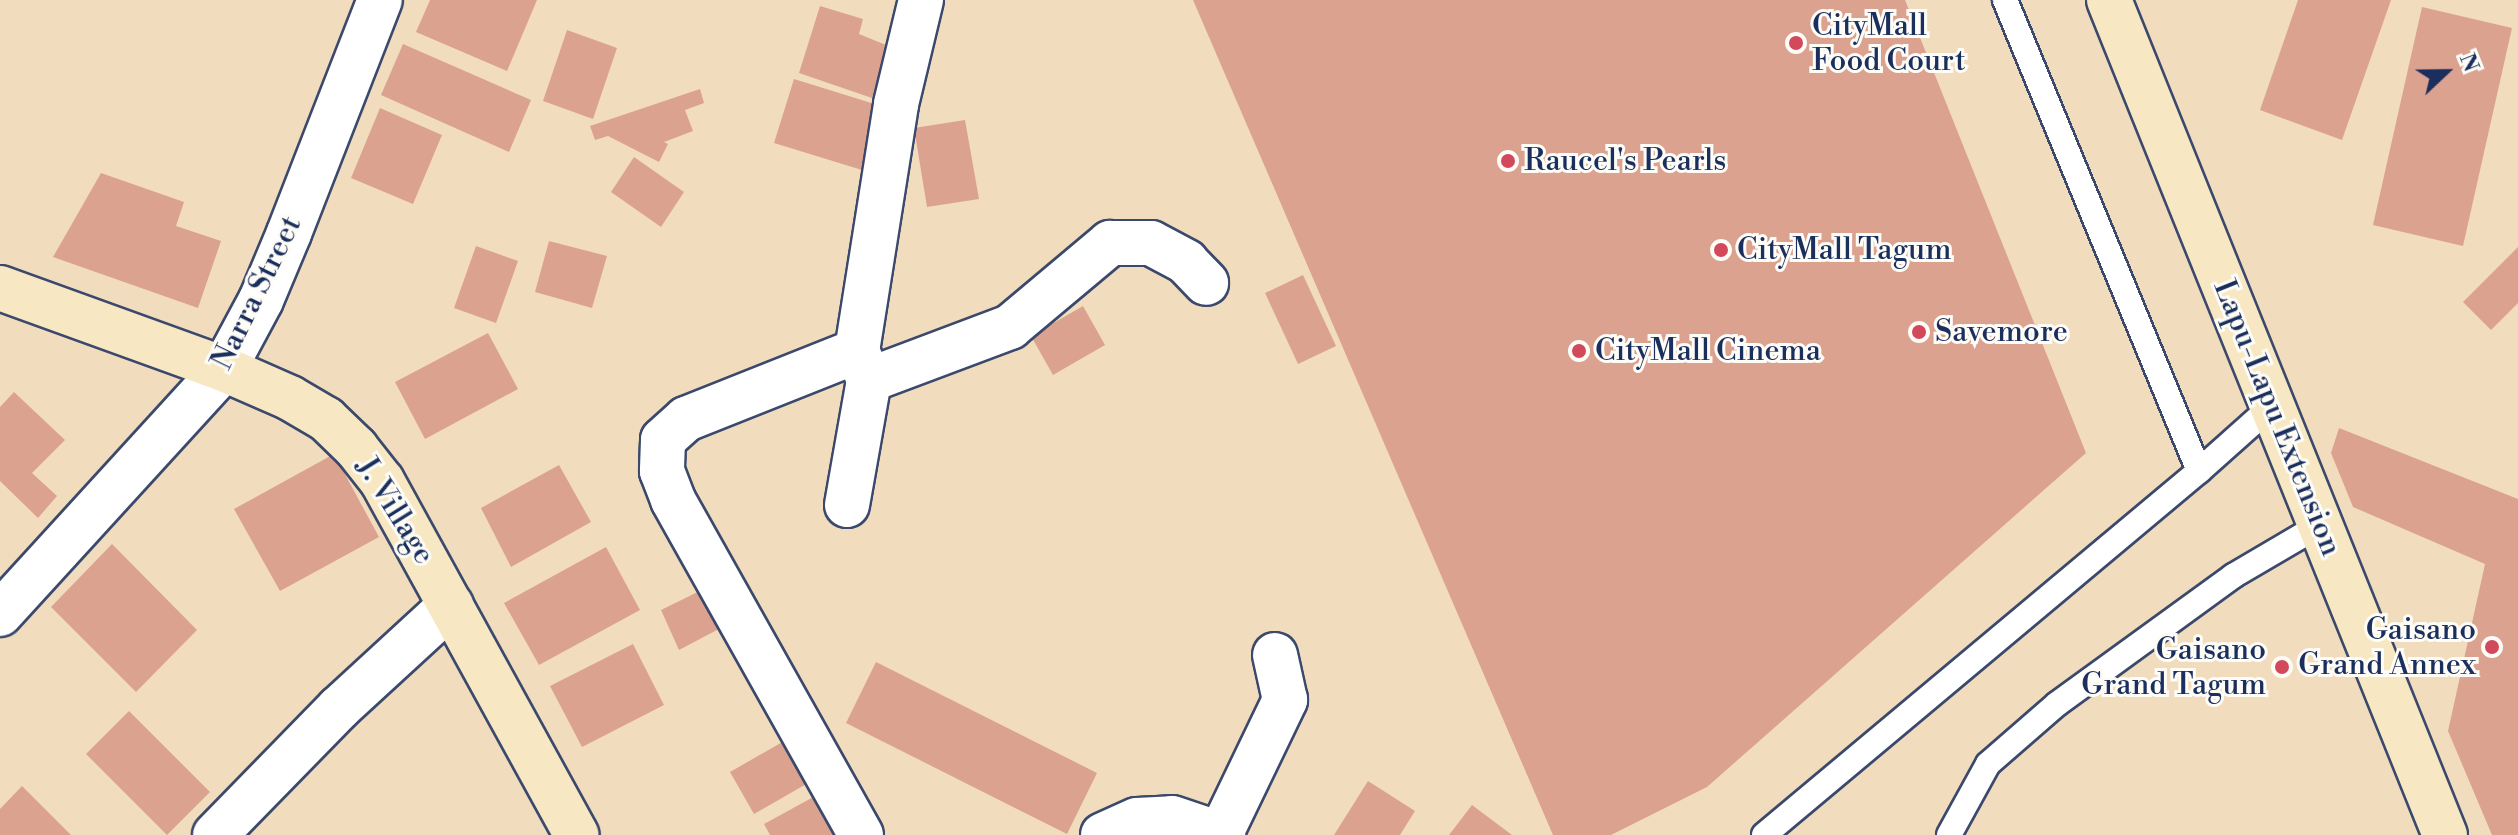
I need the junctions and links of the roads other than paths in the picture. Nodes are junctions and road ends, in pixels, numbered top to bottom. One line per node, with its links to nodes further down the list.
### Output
1 (380, 0): 8 (street, Narra Street)
2 (921, 0): 7 (street)
3 (2005, 0): 10 (lane)
4 (2109, 0): 9 (street, Lapu-Lapu Extension)
5 (1206, 283): 7 (street)
6 (0, 288): 8 (street, J. Village)
7 (863, 366): 11 (street); 19 (street)
8 (224, 369): 13 (street, J. Village); 14 (street, Narra Street)
9 (2272, 406): 10 (lane); 12 (street, Lapu-Lapu Extension)
10 (2199, 471): 21 (lane)
11 (847, 505)
12 (2320, 525): 22 (lane); 23 (street, Lapu-Lapu Extension)
13 (451, 605): 16 (street); 18 (street, J. Village)
14 (0, 614)
15 (1275, 655): 17 (street)
16 (221, 832)
17 (1222, 834): 20 (street)
18 (577, 835)
19 (861, 835)
20 (1103, 835)
21 (1764, 835)
22 (1949, 835)
23 (2445, 835)

